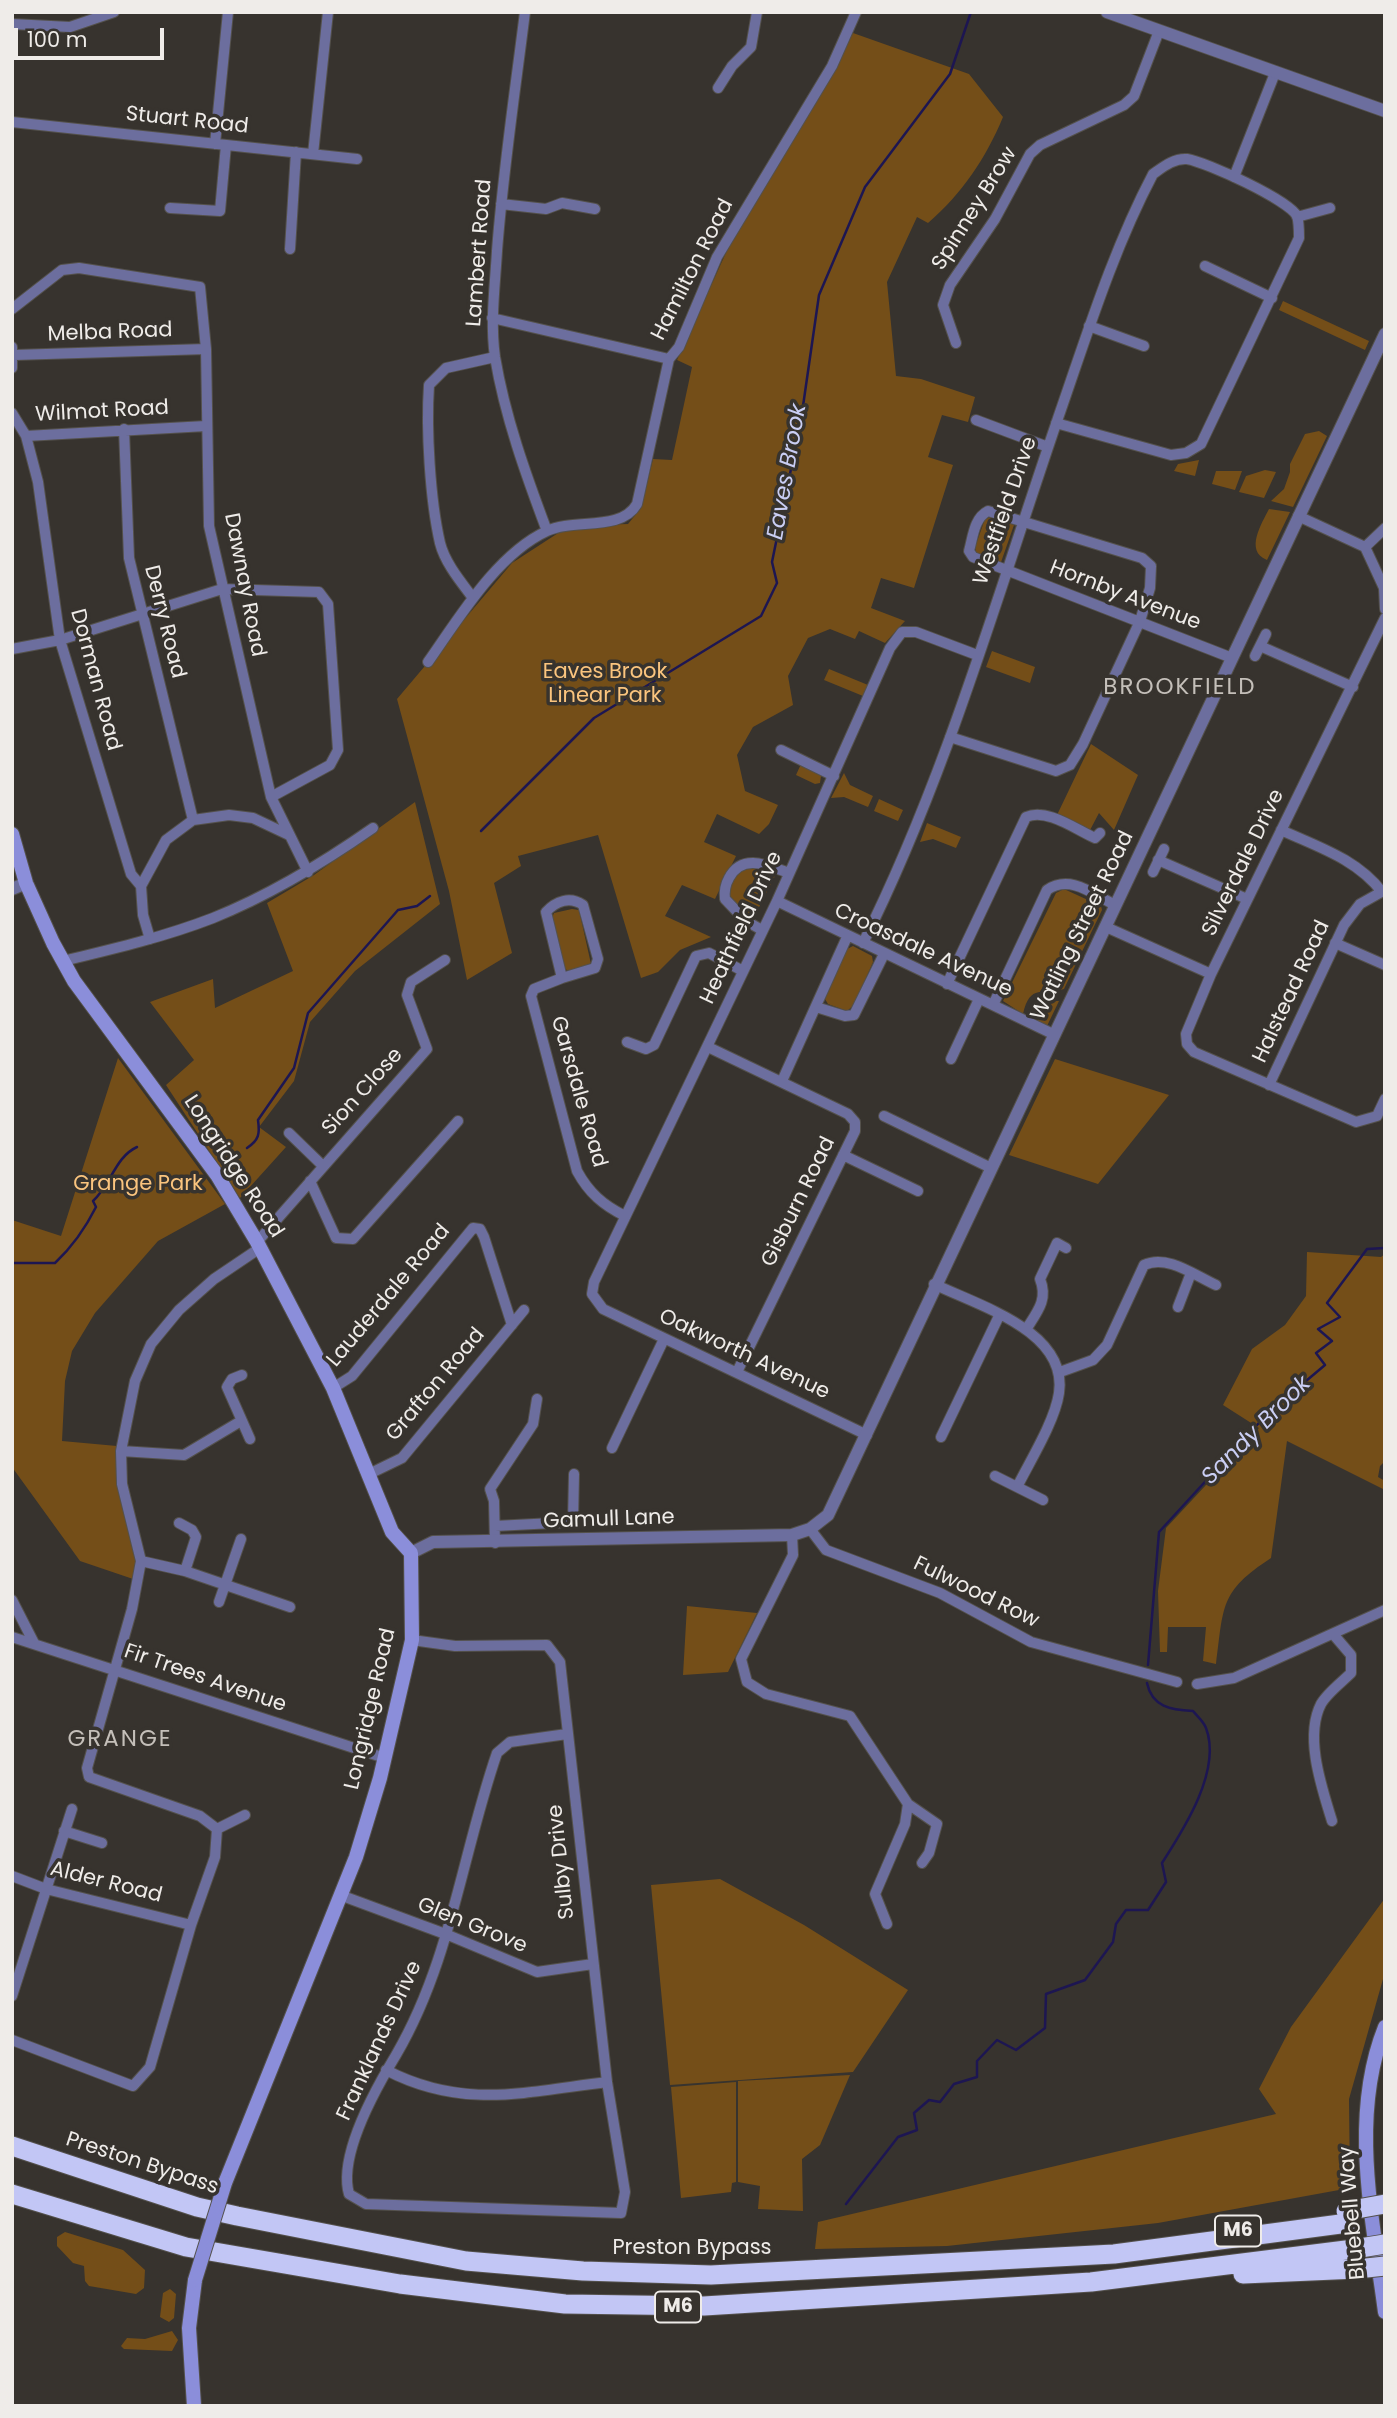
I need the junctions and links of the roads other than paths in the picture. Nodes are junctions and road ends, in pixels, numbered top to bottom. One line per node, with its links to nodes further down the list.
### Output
1 (114, 12): 8 (street)
2 (228, 12): 14 (street)
3 (328, 12): 16 (street)
4 (525, 12): 19 (street, Lambert Road)
5 (757, 12): 11 (street)
6 (856, 12): 36 (street, Hamilton Road)
7 (1107, 12): 9 (street)
8 (12, 24)
9 (1159, 31): 10 (street); 31 (street, Spinney Brow)
10 (1275, 73): 12 (street); 18 (street)
11 (718, 88)
12 (1385, 111)
13 (12, 122): 14 (street, Stuart Road)
14 (221, 144): 15 (street, Stuart Road); 20 (street)
15 (296, 152): 16 (street, Stuart Road); 24 (street)
16 (313, 154): 17 (street, Stuart Road)
17 (357, 159)
18 (1234, 177): 23 (street, Westfield Drive); 29 (street, Westfield Drive)
19 (501, 204): 22 (street); 28 (street, Lambert Road)
20 (170, 208)
21 (1330, 208): 23 (street)
22 (595, 209)
23 (1297, 217): 26 (street)
24 (290, 249)
25 (1205, 266): 26 (street)
26 (1272, 298): 40 (street)
27 (12, 309): 33 (street, Dawnay Road)
28 (492, 318): 35 (street, Lambert Road); 36 (street)
29 (1089, 326): 32 (street); 40 (street, Westfield Drive)
30 (1385, 334): 45 (street, Watling Street Road)
31 (956, 342)
32 (1144, 346)
33 (206, 349): 34 (street, Melba Road); 41 (street, Dawnay Road)
34 (13, 351): 37 (street)
35 (495, 357): 48 (street, Lambert Road); 53 (street)
36 (669, 359): 48 (street, Hamilton Road)
37 (12, 368)
38 (12, 413): 43 (street, Wilmot Road)
39 (975, 420): 44 (street)
40 (1056, 423): 44 (street, Westfield Drive)
41 (206, 426): 42 (street, Wilmot Road); 52 (street, Dawnay Road)
42 (124, 429): 43 (street, Wilmot Road); 55 (street, Derry Road)
43 (26, 436): 59 (street, Dorman Road)
44 (1048, 447): 46 (street, Westfield Drive)
45 (1298, 516): 49 (street); 63 (street, Watling Street Road)
46 (1023, 521): 50 (street, Westfield Drive); 50 (street, Hornby Avenue); 57 (street)
47 (1385, 528): 49 (street)
48 (547, 531): 53 (street)
49 (1365, 547): 51 (street)
50 (1005, 571): 57 (street, Hornby Avenue); 62 (street, Westfield Drive)
51 (1384, 588): 54 (street)
52 (222, 589): 55 (street); 69 (street, Dawnay Road); 69 (street)
53 (473, 598): 64 (street)
54 (1385, 609)
55 (141, 612): 59 (street); 70 (street, Derry Road)
56 (1385, 618): 60 (street, Silverdale Drive)
57 (1140, 621): 63 (street, Hornby Avenue); 66 (street)
58 (1266, 634): 65 (street)
59 (60, 640): 61 (street); 83 (street, Dorman Road)
60 (1380, 644): 65 (street, Silverdale Drive)
61 (12, 649)
62 (977, 656): 66 (street, Westfield Drive); 68 (street, Heathfield Drive)
63 (1231, 658): 87 (street, Watling Street Road)
64 (428, 662)
65 (1353, 687): 72 (street, Silverdale Drive)
66 (950, 737): 92 (street, Westfield Drive)
67 (781, 750): 68 (street)
68 (834, 776): 81 (street, Heathfield Drive)
69 (271, 797): 75 (street, Dawnay Road)
70 (193, 820): 75 (street); 83 (street)
71 (373, 828): 79 (street)
72 (1281, 830): 84 (street); 85 (street, Silverdale Drive)
73 (1100, 833): 101 (street)
74 (12, 834): 78 (main road, Longridge Road)
75 (289, 835): 79 (street, Dawnay Road)
76 (1164, 849): 77 (street)
77 (1158, 860): 80 (street); 85 (street)
78 (17, 867): 82 (main road, Longridge Road)
79 (308, 872): 91 (street)
80 (1153, 872)
81 (789, 873): 86 (street, Heathfield Drive); 89 (street)
82 (19, 886): 96 (main road, Longridge Road)
83 (141, 886): 91 (street, Dorman Road)
84 (1383, 891): 93 (street, Halstead Road)
85 (1247, 900): 99 (street, Silverdale Drive)
86 (777, 901): 89 (street, Heathfield Drive); 90 (street, Croasdale Avenue)
87 (1115, 905): 88 (street, Watling Street Road); 103 (street)
88 (1106, 927): 99 (street); 105 (street, Watling Street Road)
89 (762, 930): 98 (street, Heathfield Drive)
90 (847, 937): 92 (street, Croasdale Avenue); 104 (street)
91 (150, 939): 96 (street)
92 (863, 943): 94 (street, Croasdale Avenue)
93 (1335, 943): 97 (street); 110 (street, Halstead Road)
94 (884, 954): 101 (street, Croasdale Avenue); 104 (street)
95 (445, 960): 116 (street, Sion Close)
96 (63, 961): 121 (main road, Longridge Road)
97 (1385, 965)
98 (743, 971): 106 (street); 107 (street, Heathfield Drive)
99 (1211, 974): 110 (street, Silverdale Drive)
100 (562, 978): 100 (street, Garsdale Road); 120 (street, Garsdale Road)
101 (947, 984): 102 (street, Croasdale Avenue)
102 (979, 999): 103 (street, Croasdale Avenue); 108 (street)
103 (993, 1005): 105 (street, Croasdale Avenue)
104 (816, 1007): 109 (street)
105 (1053, 1034): 117 (street, Watling Street Road)
106 (627, 1042)
107 (708, 1047): 109 (street, Gisburn Road); 120 (street, Heathfield Drive)
108 (951, 1059)
109 (782, 1081): 115 (street, Gisburn Road)
110 (1269, 1085): 111 (street)
111 (1385, 1099)
112 (884, 1116): 117 (street)
113 (458, 1121): 118 (street)
114 (289, 1133): 116 (street)
115 (843, 1155): 119 (street); 133 (street, Gisburn Road)
116 (323, 1166): 118 (street, Sion Close)
117 (989, 1167): 124 (street, Watling Street Road)
118 (310, 1181): 121 (street, Sion Close)
119 (918, 1191)
120 (625, 1216): 127 (street, Heathfield Drive)
121 (258, 1245): 136 (main road, Longridge Road); 143 (street, Sion Close)
122 (1066, 1248): 131 (street)
123 (1191, 1273): 125 (street); 126 (street); 134 (street)
124 (934, 1284): 129 (street); 139 (street, Watling Street Road)
125 (1216, 1285)
126 (1178, 1307)
127 (603, 1309): 132 (street, Oakworth Avenue)
128 (524, 1310): 130 (street, Grafton Road)
129 (999, 1316): 131 (street); 140 (street)
130 (512, 1325): 136 (street, Lauderdale Road); 144 (street, Grafton Road)
131 (1027, 1328): 134 (street)
132 (664, 1339): 133 (street, Oakworth Avenue); 142 (street)
133 (737, 1372): 139 (street, Oakworth Avenue)
134 (1060, 1372): 147 (street)
135 (242, 1375): 138 (street)
136 (333, 1388): 144 (main road, Longridge Road)
137 (537, 1399): 150 (street)
138 (241, 1421): 141 (street); 143 (street)
139 (867, 1435): 151 (street, Watling Street Road)
140 (941, 1437)
141 (250, 1439)
142 (612, 1448)
143 (121, 1451): 156 (street, Sion Close)
144 (369, 1474): 155 (main road, Longridge Road)
145 (573, 1474): 150 (street)
146 (995, 1476): 147 (street)
147 (1017, 1487): 148 (street)
148 (1043, 1500)
149 (179, 1523): 157 (street)
150 (495, 1526): 154 (street)
151 (810, 1529): 152 (street, Gamull Lane); 168 (street, Fulwood Row)
152 (792, 1535): 154 (street, Gamull Lane); 172 (street)
153 (241, 1539): 158 (street)
154 (495, 1543): 155 (street, Gamull Lane)
155 (411, 1553): 165 (main road, Longridge Road)
156 (141, 1561): 157 (street); 167 (street)
157 (185, 1571): 158 (street)
158 (225, 1585): 160 (street); 161 (street)
159 (12, 1600): 166 (street)
160 (219, 1602)
161 (290, 1607)
162 (1385, 1610): 163 (street)
163 (1333, 1633): 169 (street); 175 (street)
164 (12, 1637): 166 (street, Fir Trees Avenue)
165 (412, 1640): 170 (street, Sulby Drive); 171 (main road, Longridge Road)
166 (34, 1643): 167 (street, Fir Trees Avenue)
167 (114, 1668): 171 (street, Fir Trees Avenue); 176 (street)
168 (1177, 1682)
169 (1197, 1684)
170 (567, 1734): 185 (street, Franklands Drive); 186 (street, Sulby Drive)
171 (385, 1758): 182 (main road, Longridge Road)
172 (908, 1804): 179 (street); 184 (street)
173 (72, 1809): 177 (street)
174 (245, 1815): 176 (street)
175 (1332, 1821)
176 (217, 1829): 183 (street)
177 (64, 1831): 178 (street); 181 (street)
178 (102, 1843)
179 (922, 1863)
180 (12, 1876): 181 (street, Alder Road)
181 (46, 1889): 183 (street, Alder Road); 187 (street)
182 (340, 1895): 185 (street, Glen Grove); 202 (main road, Longridge Road, bridge)
183 (191, 1924): 189 (street)
184 (887, 1924)
185 (449, 1935): 186 (street, Glen Grove); 190 (street, Franklands Drive)
186 (593, 1964): 191 (street, Sulby Drive)
187 (12, 1996)
188 (1385, 2027): 201 (main road, Bluebell Way)
189 (12, 2040)
190 (386, 2070): 191 (street); 195 (street, Franklands Drive)
191 (607, 2082): 195 (street, Sulby Drive)
192 (12, 2146): 197 (highway, Preston Bypass / M6)
193 (12, 2194): 200 (highway, M6)
194 (1385, 2204): 197 (highway, M6, bridge)
195 (621, 2213)
196 (1385, 2216): 197 (highway, M6)
197 (1347, 2217)
198 (1385, 2244): 200 (highway, M6, bridge)
199 (1385, 2266): 200 (highway, M6, bridge)
200 (1091, 2282)
201 (1385, 2312)
202 (194, 2406)

